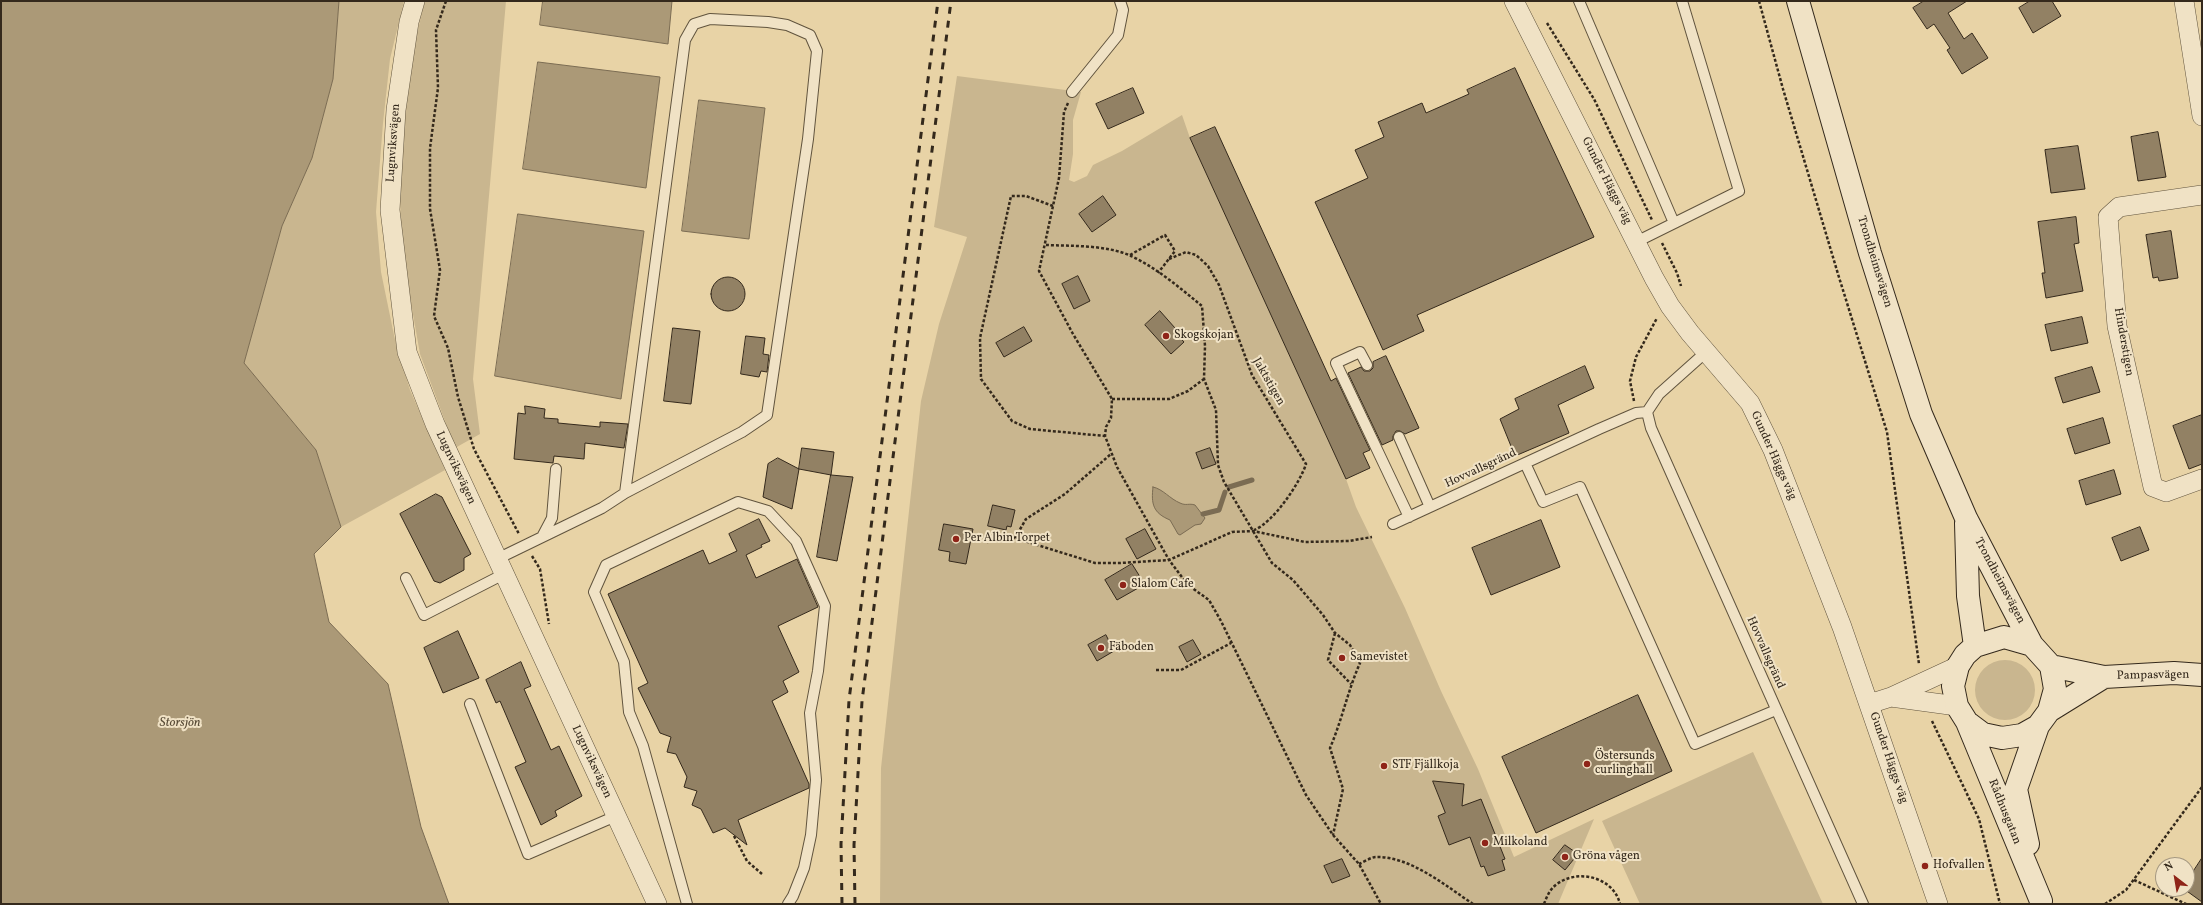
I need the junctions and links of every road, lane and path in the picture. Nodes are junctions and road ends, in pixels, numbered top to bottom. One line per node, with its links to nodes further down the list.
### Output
1 (415, 1): 47 (street, Lugnviksvägen)
2 (446, 1): 45 (path)
3 (1120, 1): 11 (lane)
4 (1514, 1): 17 (street, Gunder Häggs väg)
5 (1579, 1): 15 (lane)
6 (1682, 1): 15 (lane)
7 (1760, 1): 59 (path)
8 (1798, 1): 38 (main road, Trondheimsvägen)
9 (2184, 1): 12 (street)
10 (1545, 20): 16 (path)
11 (1072, 92): 14 (path)
12 (2202, 116)
13 (2202, 195): 34 (street, Hinderstigen)
14 (1054, 206): 18 (path); 29 (path)
15 (1674, 223): 16 (lane)
16 (1657, 231): 17 (lane); 22 (path)
17 (1636, 242): 22 (street, Gunder Häggs väg)
18 (1046, 245): 19 (path); 26 (path)
19 (1129, 255): 20 (path); 21 (path)
20 (1169, 259): 21 (path); 40 (path, Jaktstigen)
21 (1158, 273): 25 (path)
22 (1670, 306): 23 (street, Gunder Häggs väg); 28 (path)
23 (1706, 352): 27 (lane); 64 (street, Gunder Häggs väg)
24 (1367, 365): 37 (lane)
25 (1204, 379): 26 (path); 40 (path)
26 (1112, 399): 29 (path)
27 (1647, 412): 28 (lane, Hovvallsgränd); 65 (lane, Hovvallsgränd)
28 (1636, 413): 32 (lane, Hovvallsgränd)
29 (1105, 436): 31 (path)
30 (1399, 437): 36 (lane)
31 (1111, 454): 43 (path); 46 (path)
32 (1525, 463): 36 (lane, Hovvallsgränd); 65 (lane)
33 (556, 469): 41 (lane)
34 (2202, 479)
35 (625, 493): 35 (lane); 41 (lane)
36 (1430, 507): 37 (lane, Hovvallsgränd)
37 (1409, 517): 39 (lane, Hovvallsgränd)
38 (1966, 518): 52 (main road, Trondheimsvägen); 53 (main road, Trondheimsvägen)
39 (1393, 524)
40 (1253, 531): 42 (path); 46 (path); 50 (path)
41 (543, 535): 45 (lane)
42 (1372, 537)
43 (1015, 538): 44 (path); 46 (path)
44 (987, 542)
45 (525, 544): 47 (lane); 49 (path)
46 (1169, 560): 51 (path)
47 (500, 566): 48 (lane); 69 (street, Lugnviksvägen)
48 (406, 578)
49 (549, 628)
50 (1335, 633): 60 (path); 60 (path)
51 (1231, 643): 56 (path); 70 (path)
52 (2032, 645): 53 (main road); 55 (main road)
53 (1975, 646): 54 (main road)
54 (1958, 666): 59 (street); 66 (main road)
55 (2050, 666): 58 (main road, Pampasvägen); 67 (main road)
56 (1156, 670)
57 (2202, 675): 58 (main road, Pampasvägen)
58 (2104, 677): 67 (main road, Pampasvägen)
59 (1922, 683): 61 (street)
60 (1351, 684): 70 (path)
61 (1891, 697): 62 (street); 64 (street)
62 (1926, 702): 66 (street); 85 (path)
63 (470, 704): 69 (lane)
64 (1869, 704): 84 (street, Gunder Häggs väg)
65 (1776, 710): 83 (lane, Hovvallsgränd)
66 (1962, 714): 67 (main road); 75 (main road, Rådhusgatan)
67 (2043, 719): 75 (main road, Rådhusgatan)
68 (2202, 787): 74 (path)
69 (616, 816): 76 (street, Lugnviksvägen)
70 (1333, 835): 72 (path)
71 (734, 836): 73 (path)
72 (1359, 864): 79 (path); 80 (path)
73 (762, 874)
74 (2134, 880): 86 (path); 87 (path)
75 (2041, 903)
76 (656, 904)
77 (687, 904): 78 (lane)
78 (788, 904)
79 (1381, 904)
80 (1473, 904)
81 (1544, 904): 82 (path)
82 (1620, 904)
83 (1863, 904)
84 (1938, 904)
85 (2000, 904)
86 (2105, 904)
87 (2186, 904)

